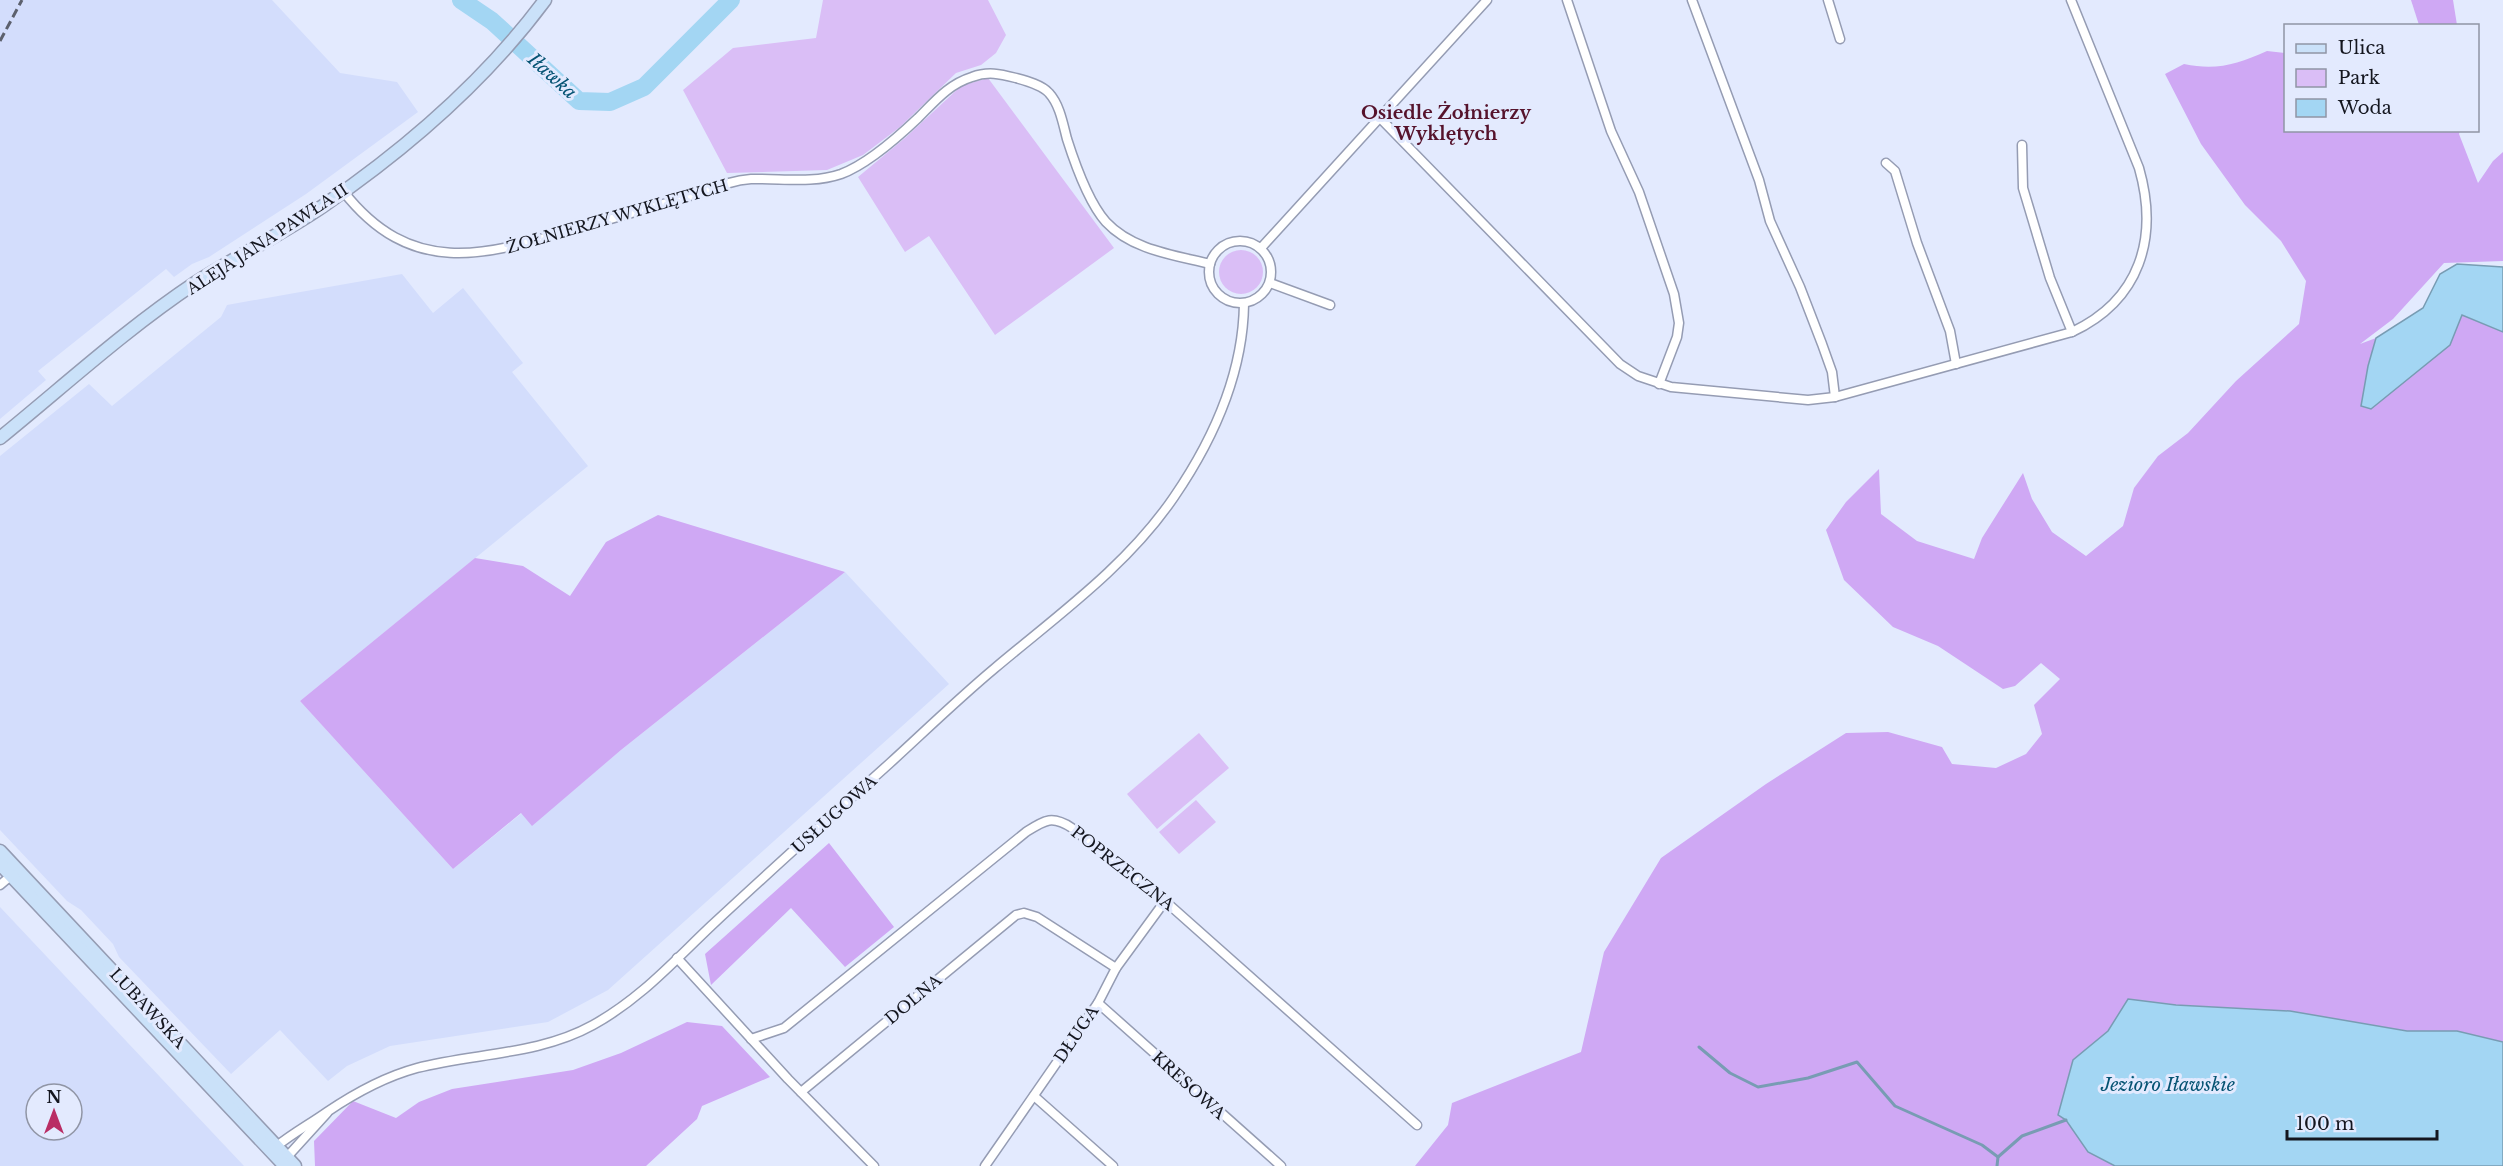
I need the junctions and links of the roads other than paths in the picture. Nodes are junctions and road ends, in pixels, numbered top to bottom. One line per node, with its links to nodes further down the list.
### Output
1 (545, 0): 11 (main road, ALEJA JANA PAWŁA II)
2 (1487, 0): 8 (street)
3 (1567, 0): 19 (street)
4 (1692, 0): 20 (street)
5 (1828, 0): 7 (street)
6 (2071, 0): 17 (street)
7 (1840, 39)
8 (1380, 118): 12 (street); 19 (street)
9 (2022, 146): 17 (street)
10 (1886, 163): 18 (street)
11 (343, 191): 13 (street, ŻOŁNIERZY WYKLĘTYCH); 21 (main road, ALEJA JANA PAWŁA II)
12 (1261, 248): 13 (street); 14 (street)
13 (1210, 264): 15 (street)
14 (1270, 283): 15 (street); 16 (street)
15 (1244, 304): 27 (street, USŁUGOWA)
16 (1330, 305)
17 (2072, 332): 18 (street)
18 (1956, 364): 20 (street)
19 (1659, 384): 20 (street)
20 (1835, 397)
21 (0, 438)
22 (0, 850): 24 (main road, LUBAWSKA)
23 (0, 864): 24 (main road, LUBAWSKA)
24 (14, 872): 25 (street); 35 (main road, LUBAWSKA)
25 (0, 885)
26 (1165, 901): 28 (street, DŁUGA); 30 (street, POPRZECZNA); 34 (street, POPRZECZNA)
27 (677, 958): 30 (street); 33 (street, USŁUGOWA)
28 (1116, 968): 29 (street, DŁUGA); 31 (street, DOLNA)
29 (1098, 1003): 32 (street, DŁUGA); 36 (street, KRESOWA)
30 (751, 1039): 31 (street)
31 (801, 1092): 37 (street)
32 (1034, 1096): 38 (street, DŁUGA); 39 (street)
33 (327, 1113): 35 (street, USŁUGOWA); 35 (street, USŁUGOWA)
34 (1417, 1125)
35 (284, 1159)
36 (1278, 1165)
37 (874, 1166)
38 (985, 1166)
39 (1113, 1166)

